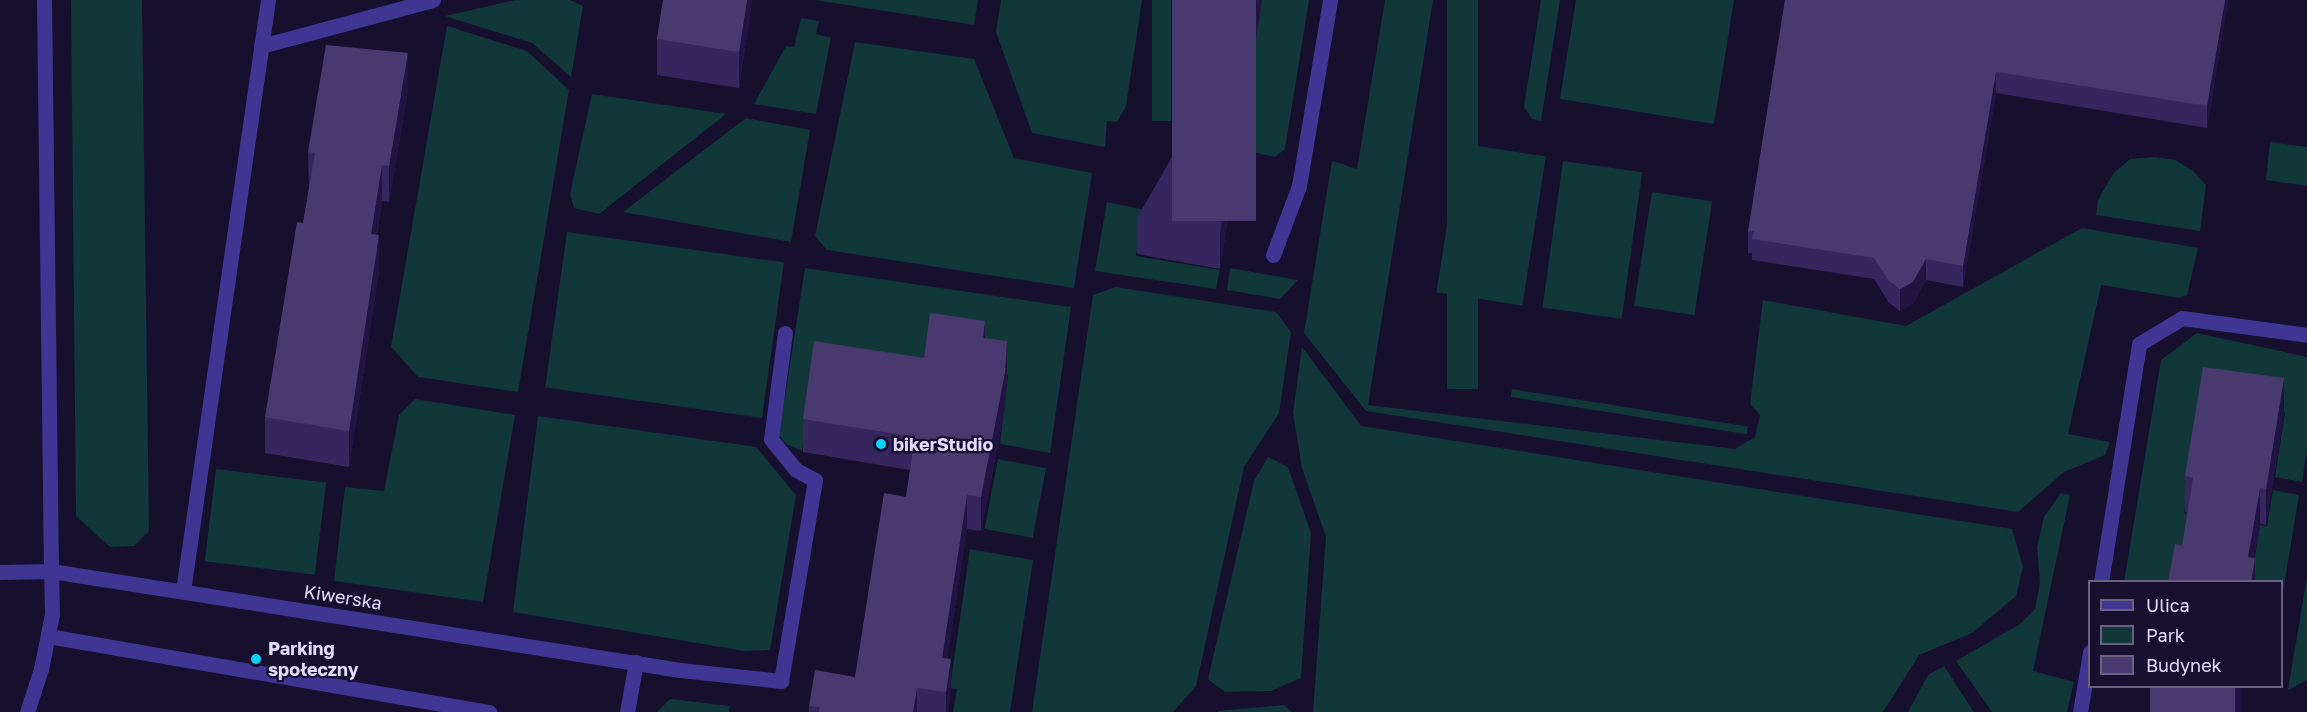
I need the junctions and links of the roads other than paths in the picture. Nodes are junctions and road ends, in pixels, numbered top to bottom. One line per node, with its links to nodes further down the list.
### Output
1 (44, 0): 9 (street)
2 (268, 0): 5 (street)
3 (432, 0): 5 (street)
4 (1330, 0): 6 (street)
5 (261, 46): 12 (street)
6 (1273, 255)
7 (785, 333): 14 (street, Kiwerska)
8 (2307, 335): 11 (street)
9 (51, 571): 10 (street, Kiwerska); 12 (street, Kiwerska); 13 (street)
10 (0, 572)
11 (2101, 580)
12 (183, 591): 14 (street, Kiwerska)
13 (48, 636): 16 (street); 17 (street)
14 (636, 662): 18 (street)
15 (2088, 664): 19 (street)
16 (27, 712)
17 (489, 712)
18 (627, 712)
19 (2080, 712)

